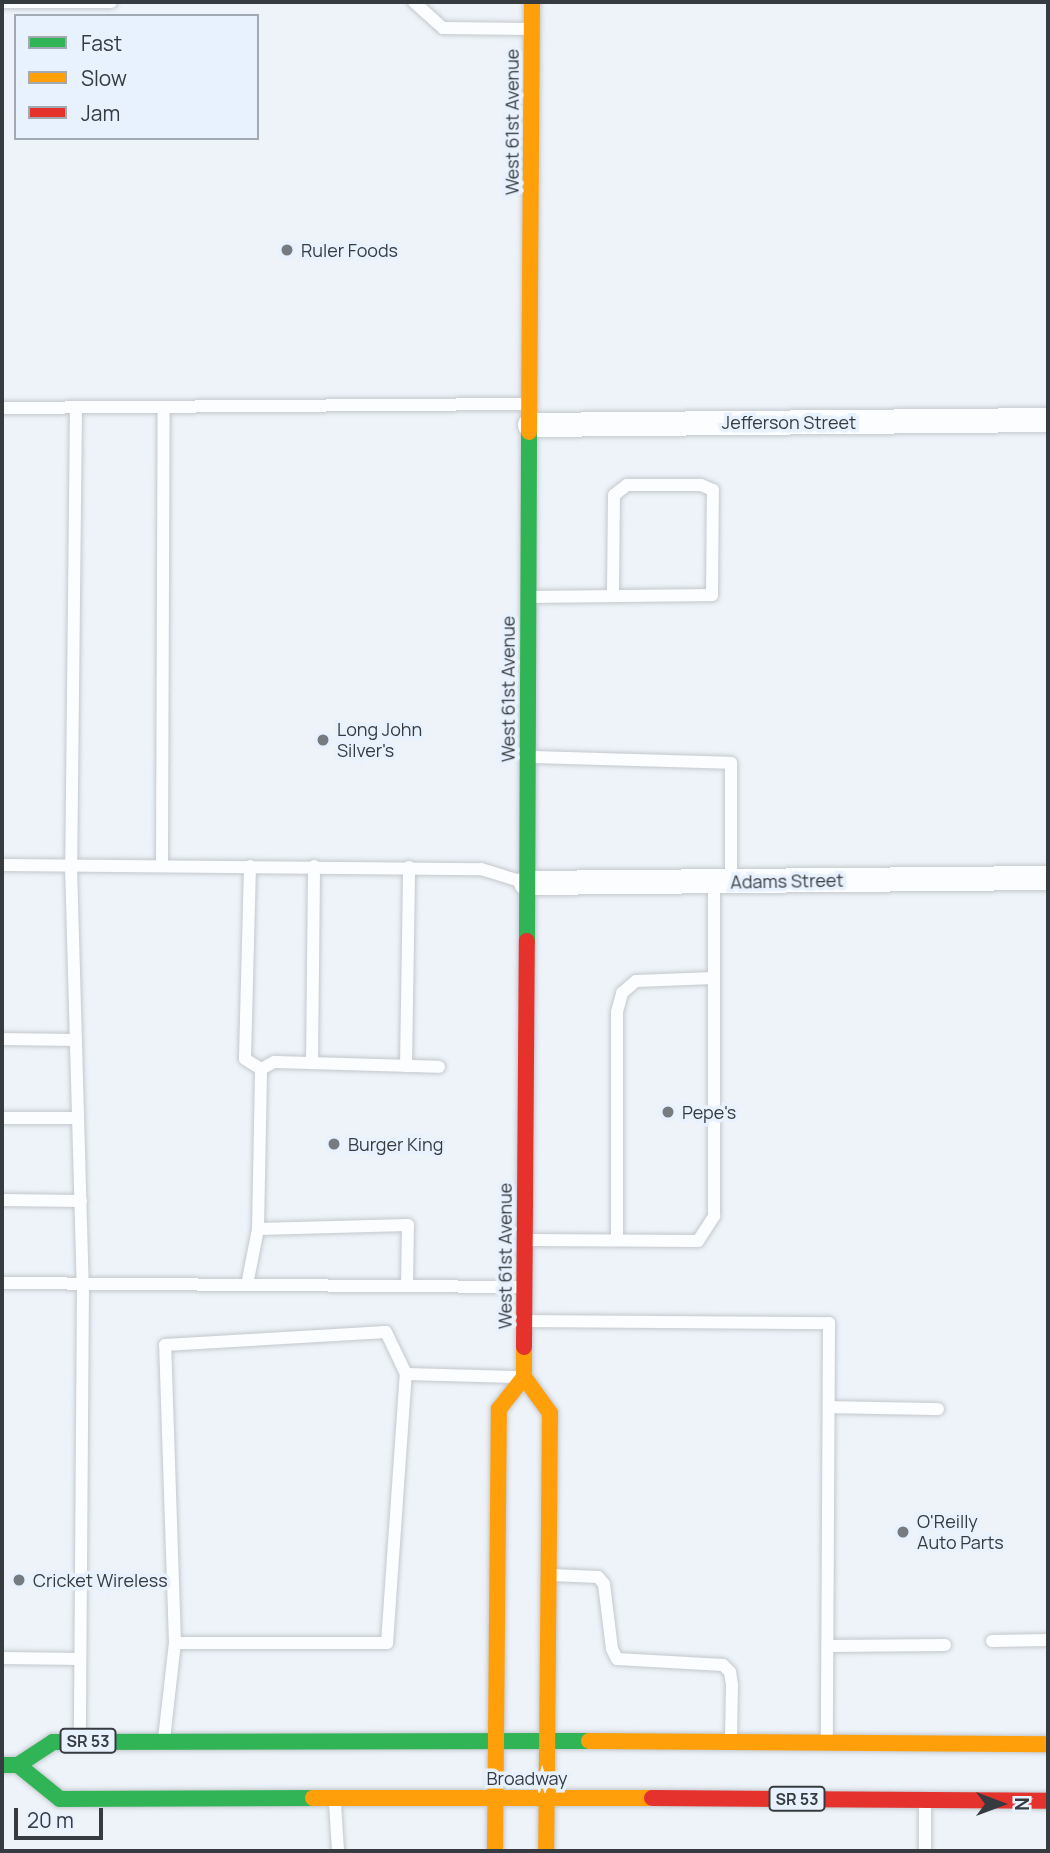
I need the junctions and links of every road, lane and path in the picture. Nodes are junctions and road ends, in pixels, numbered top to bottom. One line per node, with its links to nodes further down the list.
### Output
1 (2, 2): 2 (lane)
2 (111, 2)
3 (414, 2): 5 (lane)
4 (533, 2): 5 (main road, West 61st Avenue)
5 (532, 29): 9 (main road, West 61st Avenue)
6 (76, 407): 7 (lane); 8 (lane); 15 (lane)
7 (164, 407): 9 (lane); 16 (lane)
8 (2, 408)
9 (530, 414): 10 (street, Jefferson Street); 12 (main road, West 61st Avenue)
10 (1048, 420)
11 (613, 596): 11 (lane); 12 (lane)
12 (528, 597): 13 (main road, West 61st Avenue)
13 (527, 757): 21 (lane); 22 (main road, West 61st Avenue)
14 (2, 865): 15 (lane)
15 (71, 865): 16 (lane); 25 (lane)
16 (162, 866): 17 (lane)
17 (250, 866): 18 (lane); 29 (lane)
18 (314, 866): 19 (lane); 26 (lane)
19 (409, 867): 22 (lane); 27 (lane)
20 (1048, 878): 21 (street, Adams Street)
21 (723, 882): 22 (street, Adams Street); 23 (lane)
22 (526, 883): 35 (main road, West 61st Avenue)
23 (715, 978): 36 (lane); 36 (lane)
24 (2, 1039): 25 (lane)
25 (76, 1040): 31 (lane)
26 (312, 1063): 27 (lane); 29 (lane)
27 (406, 1066): 28 (lane)
28 (439, 1067)
29 (261, 1069): 34 (lane)
30 (2, 1118): 31 (lane)
31 (78, 1118): 33 (lane)
32 (2, 1200): 33 (lane)
33 (81, 1201): 38 (lane)
34 (258, 1229): 39 (lane); 40 (lane)
35 (524, 1240): 36 (lane); 41 (main road, West 61st Avenue)
36 (617, 1240)
37 (2, 1283): 38 (lane)
38 (83, 1284): 39 (lane); 54 (lane)
39 (247, 1285): 40 (lane)
40 (407, 1286): 41 (lane)
41 (524, 1287): 42 (main road, West 61st Avenue)
42 (524, 1321): 44 (main road, West 61st Avenue); 45 (lane)
43 (406, 1374): 44 (lane); 50 (lane); 50 (lane)
44 (524, 1377): 47 (main road); 56 (main road)
45 (829, 1407): 46 (lane); 52 (lane)
46 (938, 1409)
47 (550, 1575): 58 (main road); 59 (lane)
48 (1048, 1640): 49 (lane)
49 (992, 1641)
50 (175, 1643): 55 (lane)
51 (945, 1645): 52 (lane)
52 (828, 1646): 61 (lane)
53 (2, 1658): 54 (lane)
54 (80, 1659): 57 (lane)
55 (164, 1740): 56 (main road, Broadway / SR 53); 57 (main road, Broadway / SR 53)
56 (496, 1740): 58 (main road, Broadway / SR 53); 63 (main road)
57 (80, 1741): 62 (main road, Broadway / SR 53)
58 (547, 1742): 59 (main road, Broadway / SR 53); 64 (main road)
59 (731, 1744): 61 (main road, Broadway / SR 53)
60 (1048, 1744): 61 (main road, Broadway / SR 53)
61 (827, 1745)
62 (10, 1765): 65 (main road, Broadway / SR 53)
63 (496, 1797): 64 (main road, Broadway / SR 53); 65 (main road, Broadway / SR 53); 69 (main road)
64 (547, 1797): 66 (main road, Broadway / SR 53); 70 (main road)
65 (334, 1798): 68 (lane)
66 (925, 1800): 67 (main road, Broadway / SR 53); 71 (lane)
67 (1048, 1801)
68 (338, 1851)
69 (495, 1851)
70 (546, 1851)
71 (925, 1851)

